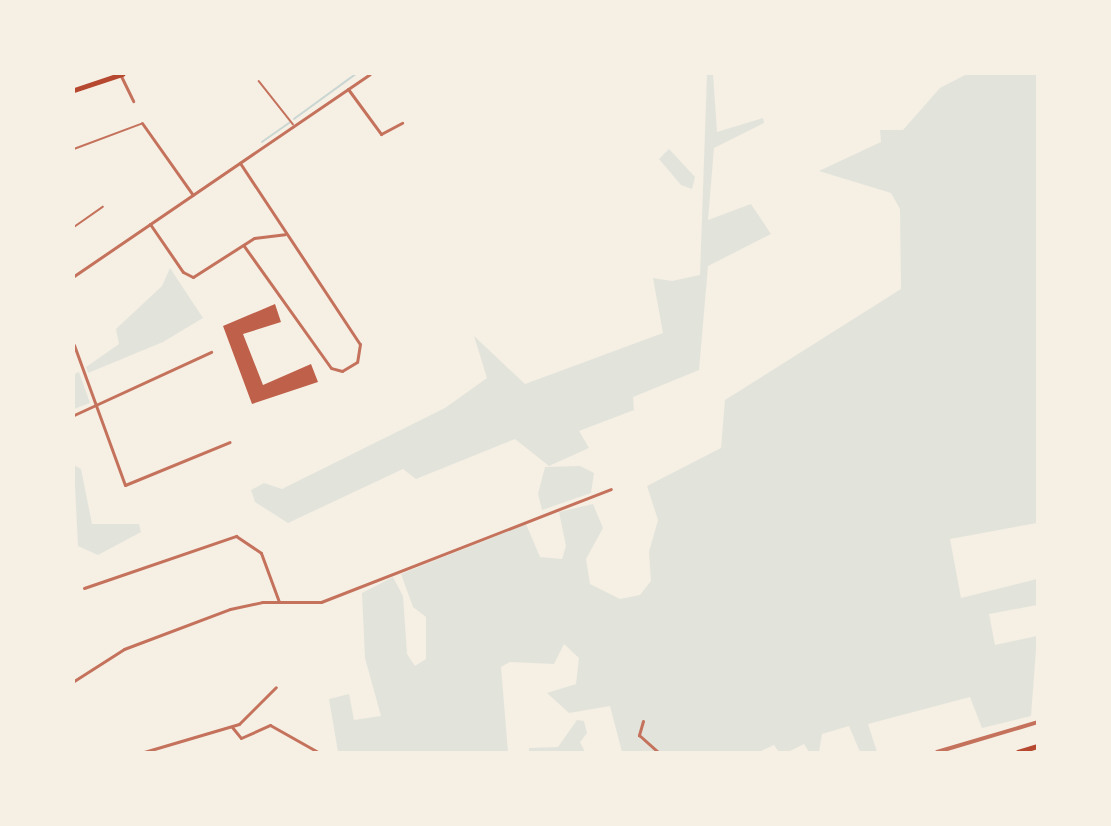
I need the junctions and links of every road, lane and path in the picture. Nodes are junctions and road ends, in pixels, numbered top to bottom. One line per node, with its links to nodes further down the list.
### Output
1 (121, 74): 3 (highway); 7 (street)
2 (370, 74): 5 (street)
3 (112, 75): 6 (highway)
4 (259, 81): 10 (lane)
5 (348, 89): 9 (street); 10 (street)
6 (74, 90)
7 (133, 101)
8 (142, 123): 11 (lane); 13 (street)
9 (402, 123)
10 (293, 124): 12 (street)
11 (74, 149)
12 (240, 163): 13 (street); 17 (street)
13 (193, 195): 15 (street)
14 (102, 207): 16 (lane)
15 (150, 224): 18 (street); 19 (street)
16 (74, 227)
17 (286, 234): 18 (street); 18 (street)
18 (244, 246)
19 (74, 276)
20 (74, 345): 22 (street)
21 (211, 352): 22 (street)
22 (96, 406): 23 (street); 24 (street)
23 (74, 415)
24 (230, 442)
25 (611, 489): 27 (street)
26 (84, 588): 27 (street)
27 (279, 602): 28 (street)
28 (74, 681)
29 (276, 687): 32 (street)
30 (643, 722): 36 (street)
31 (1038, 722): 37 (street)
32 (232, 727): 34 (street); 35 (street)
33 (1038, 746): 38 (main road)
34 (144, 753)
35 (318, 753)
36 (658, 753)
37 (937, 753)
38 (1018, 753)

